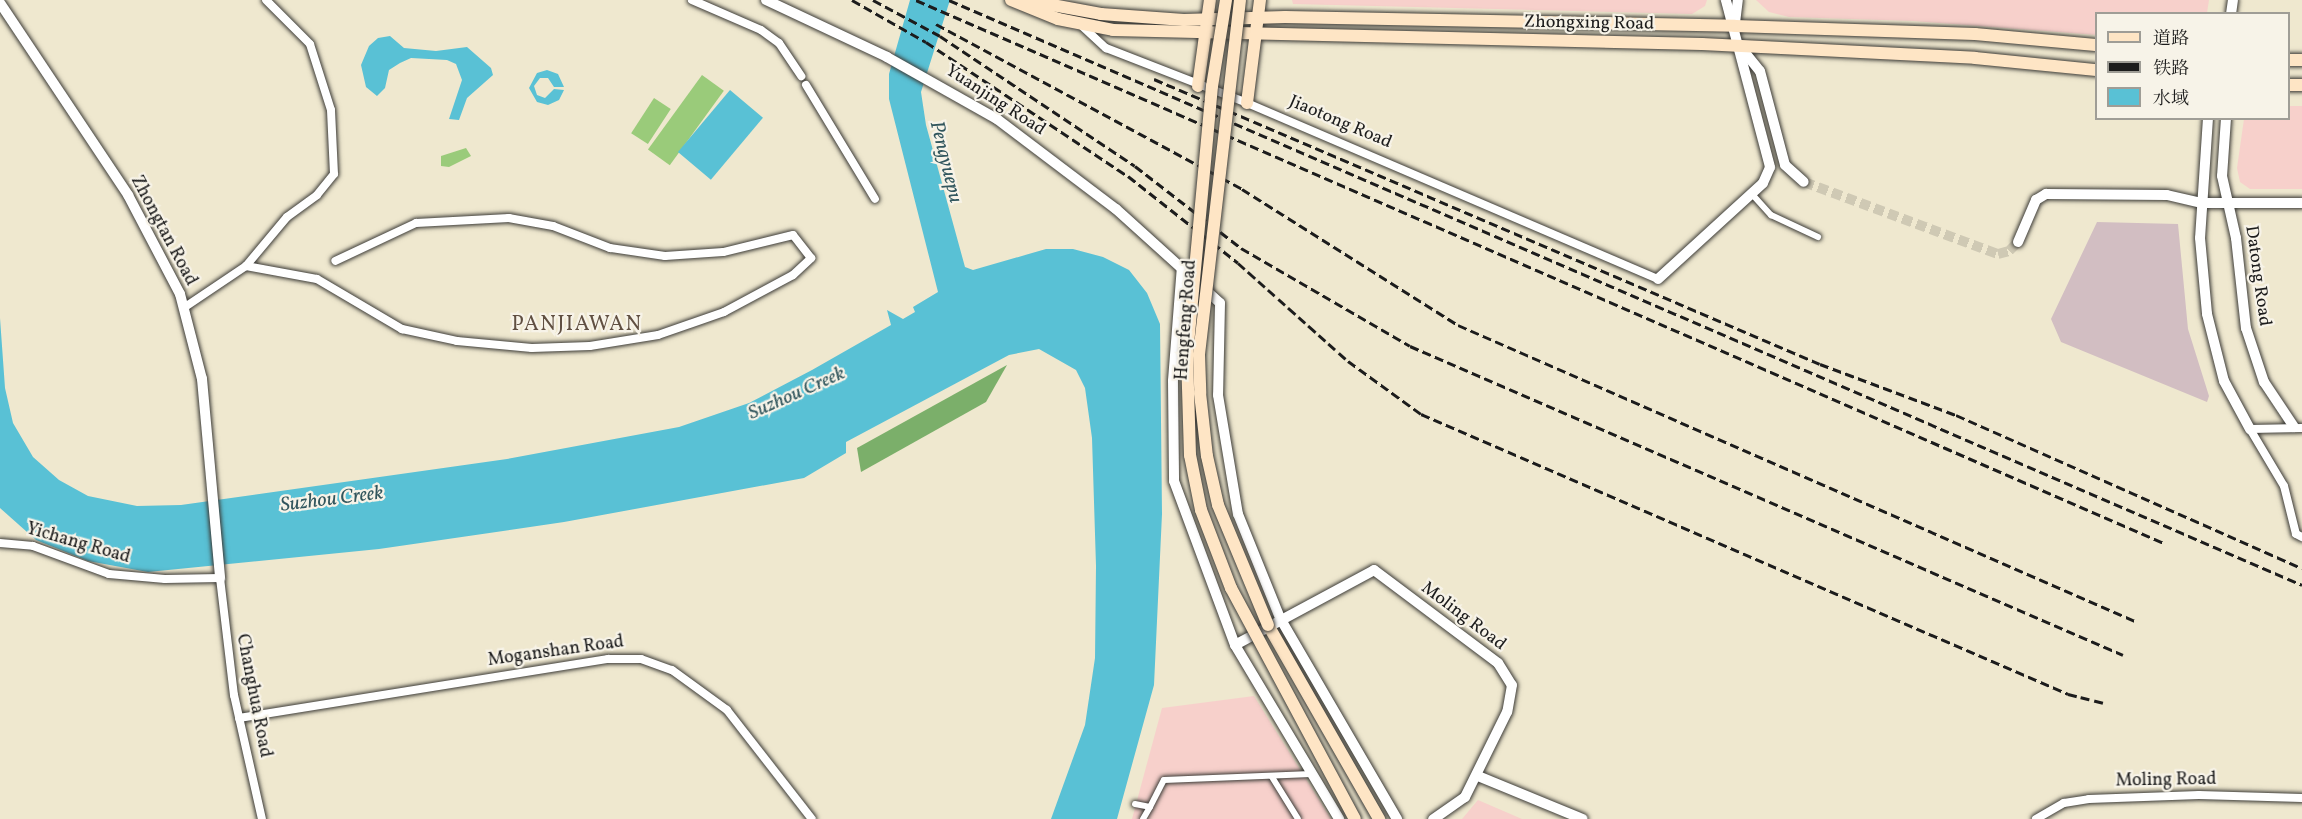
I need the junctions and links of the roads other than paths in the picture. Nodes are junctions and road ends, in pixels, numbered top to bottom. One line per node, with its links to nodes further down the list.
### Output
1 (266, 0): 37 (street)
2 (692, 0): 22 (street)
3 (766, 0): 38 (street, Yuanjing Road)
4 (1011, 0): 15 (main road, Jiaotong Road)
5 (1025, 0): 14 (main road, Zhongxing Road)
6 (1210, 0): 14 (main road)
7 (1226, 0): 61 (main road, Hengfeng Road, bridge)
8 (1240, 0): 62 (main road, Hengfeng Road, bridge)
9 (1260, 0): 13 (main road)
10 (1726, 0): 16 (street)
11 (1738, 0): 16 (street)
12 (0, 3): 40 (street, Zhongtan Road)
13 (1258, 18): 14 (main road, Zhongxing Road); 16 (main road, Zhongxing Road); 17 (main road)
14 (1207, 19): 18 (main road)
15 (1081, 26): 18 (main road, Zhongxing Road); 24 (street, Jiaotong Road)
16 (1735, 26): 19 (main road, Zhongxing Road); 20 (street)
17 (1255, 34): 18 (main road, Zhongxing Road); 20 (main road, Zhongxing Road); 25 (main road)
18 (1204, 35): 24 (main road)
19 (2095, 45)
20 (1740, 47): 21 (main road, Zhongxing Road); 28 (street); 29 (street)
21 (2095, 70)
22 (801, 76)
23 (806, 85): 30 (street)
24 (1198, 86): 25 (street, Jiaotong Road)
25 (1247, 103): 39 (street, Jiaotong Road)
26 (2208, 120): 31 (street)
27 (2226, 120): 32 (street, Datong Road)
28 (1804, 182)
29 (1751, 193): 34 (street); 39 (street)
30 (875, 199)
31 (2202, 203): 32 (street); 35 (street); 42 (street)
32 (2228, 203): 33 (street); 41 (street, Datong Road)
33 (2302, 203)
34 (1818, 237)
35 (2018, 242)
36 (335, 261): 37 (street)
37 (246, 266): 40 (street)
38 (1182, 266): 47 (street, Yuanjing Road); 48 (street)
39 (1658, 279)
40 (184, 307): 46 (street, Zhongtan Road)
41 (2298, 428): 42 (street); 43 (street)
42 (2250, 429): 44 (street)
43 (2302, 438)
44 (2302, 537)
45 (0, 543): 46 (street, Yichang Road)
46 (219, 574): 49 (street, Changhua Road)
47 (1280, 618): 48 (street, Moling Road); 51 (street, Moling Road); 63 (street, Yuanjing Road)
48 (1235, 645): 50 (street)
49 (239, 718): 56 (street, Changhua Road); 57 (street, Moganshan Road)
50 (1311, 774): 52 (street); 60 (street)
51 (1478, 776): 64 (street); 65 (street)
52 (1272, 777): 55 (street); 59 (street)
53 (2302, 798): 66 (street, Moling Road)
54 (1135, 804): 55 (street)
55 (1150, 807): 58 (street)
56 (262, 819)
57 (812, 819)
58 (1143, 819)
59 (1298, 819)
60 (1339, 819)
61 (1355, 819)
62 (1379, 819)
63 (1397, 819)
64 (1433, 819)
65 (1583, 819)
66 (2036, 819)

